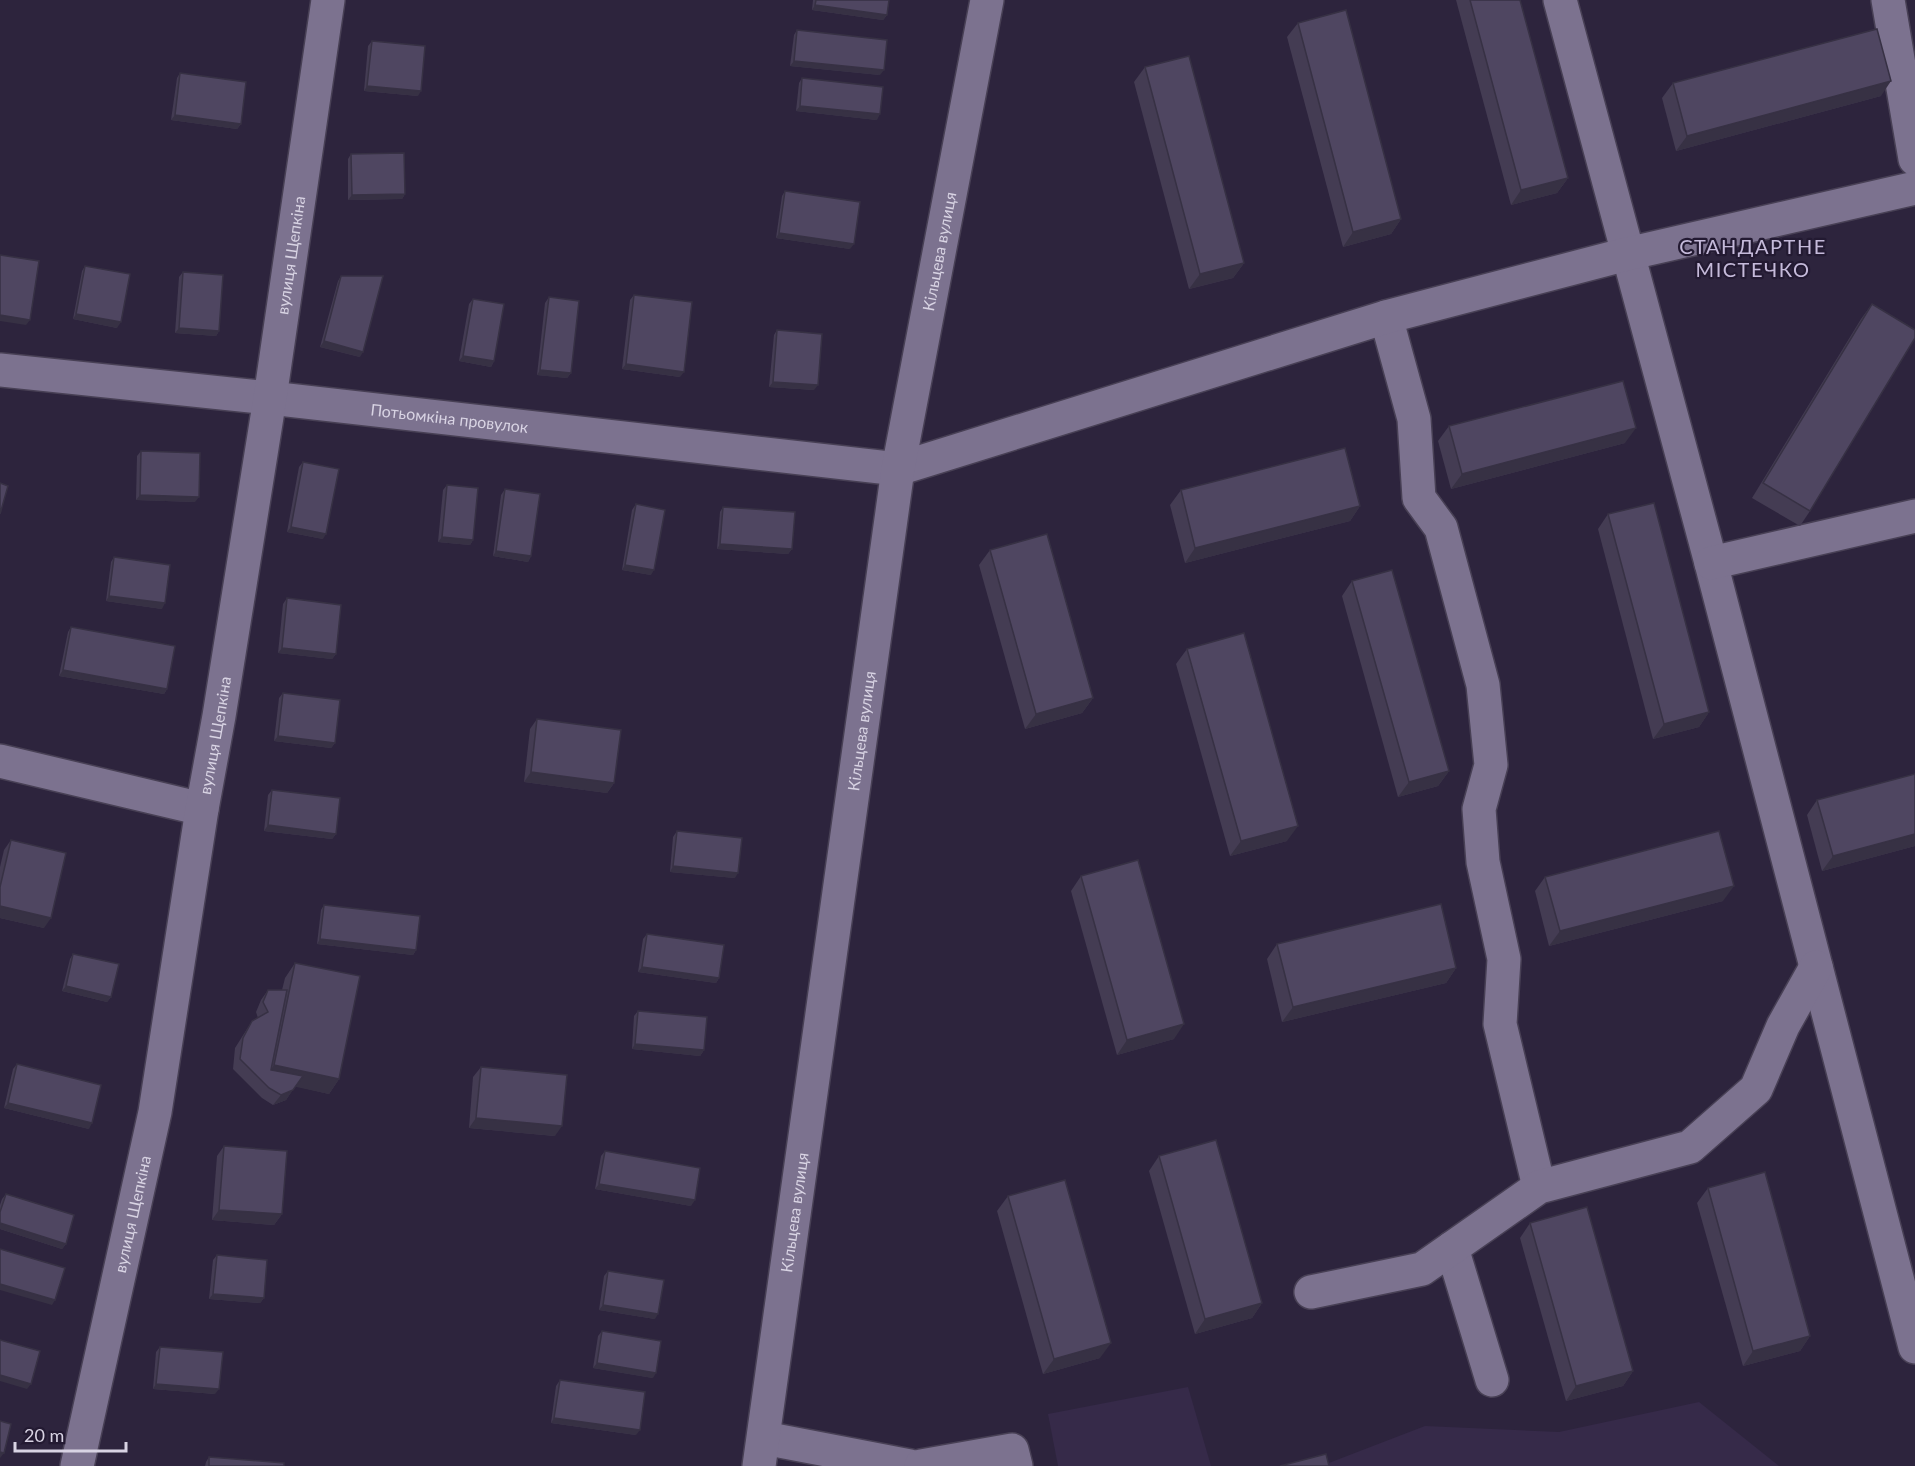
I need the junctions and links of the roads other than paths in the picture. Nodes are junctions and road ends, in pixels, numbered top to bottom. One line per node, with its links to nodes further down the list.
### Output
1 (328, 0): 10 (street, вулиця Щепкіна)
2 (987, 0): 11 (street, Кільцева вулиця)
3 (1560, 0): 7 (street)
4 (1888, 0): 5 (street)
5 (1915, 159)
6 (1915, 188): 7 (street)
7 (1627, 254): 8 (street); 13 (street)
8 (1386, 317): 11 (street); 17 (street)
9 (0, 370): 10 (street, Потьомкіна провулок)
10 (270, 398): 11 (street, Потьомкіна провулок); 15 (street, вулиця Щепкіна)
11 (898, 469): 22 (street, Кільцева вулиця)
12 (1915, 516): 13 (street)
13 (1711, 563): 16 (street)
14 (0, 761): 15 (street)
15 (202, 809): 23 (street, вулиця Щепкіна)
16 (1816, 968): 17 (street); 20 (street)
17 (1539, 1187): 18 (street)
18 (1452, 1248): 19 (street); 21 (street)
19 (1311, 1292)
20 (1915, 1347)
21 (1492, 1380)
22 (761, 1452): 24 (street)
23 (77, 1466)
24 (910, 1466)
25 (921, 1466): 26 (street)
26 (1016, 1466)

